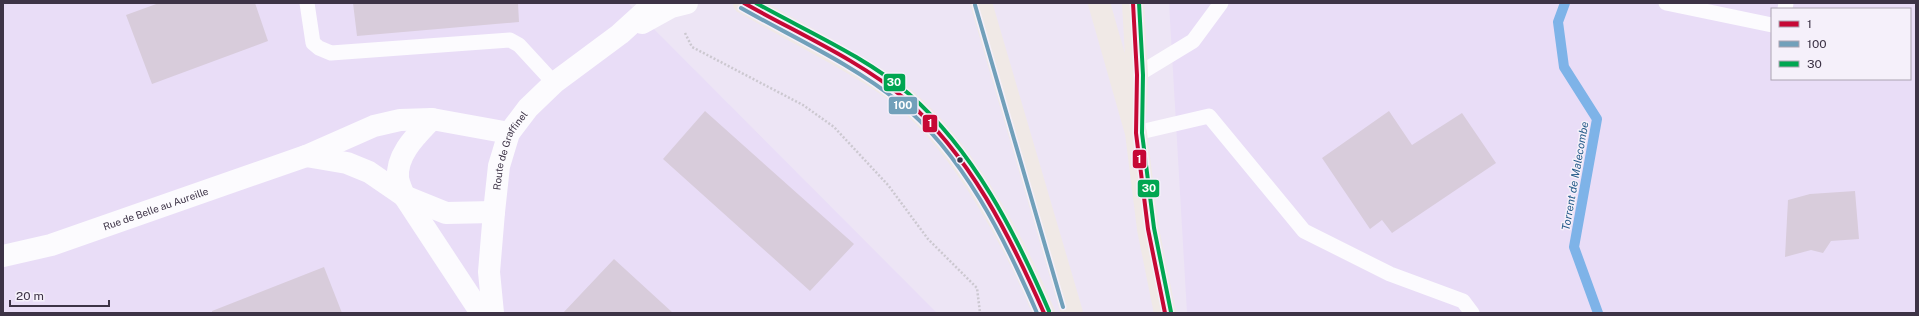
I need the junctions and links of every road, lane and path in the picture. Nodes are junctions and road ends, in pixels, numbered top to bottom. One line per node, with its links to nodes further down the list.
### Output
1 (307, 3): 13 (lane)
2 (744, 3): 24 (main road)
3 (756, 3): 4 (main road)
4 (777, 3)
5 (981, 3): 25 (main road)
6 (1099, 3): 16 (main road)
7 (1133, 3): 12 (main road)
8 (1221, 3): 12 (lane)
9 (1666, 3): 11 (lane)
10 (671, 4): 13 (street, Route de Graffinel); 23 (path)
11 (1771, 25)
12 (1137, 75): 16 (main road)
13 (554, 83): 15 (street, Route de Graffinel)
14 (432, 119): 15 (street, Rue de Belle au Aureille); 17 (street, Rue de Belle au Aureille); 18 (street)
15 (510, 133): 19 (street, Route de Graffinel)
16 (1136, 133): 26 (main road); 27 (lane)
17 (306, 156): 18 (street, Rue de Belle au Aureille); 20 (street, Rue de Belle au Aureille)
18 (404, 196): 19 (street); 21 (street, Rue de Belle au Aureille)
19 (494, 212): 22 (street, Route de Graffinel)
20 (3, 256)
21 (481, 313)
22 (493, 313)
23 (980, 313)
24 (1044, 313)
25 (1072, 313)
26 (1165, 313)
27 (1472, 313)

